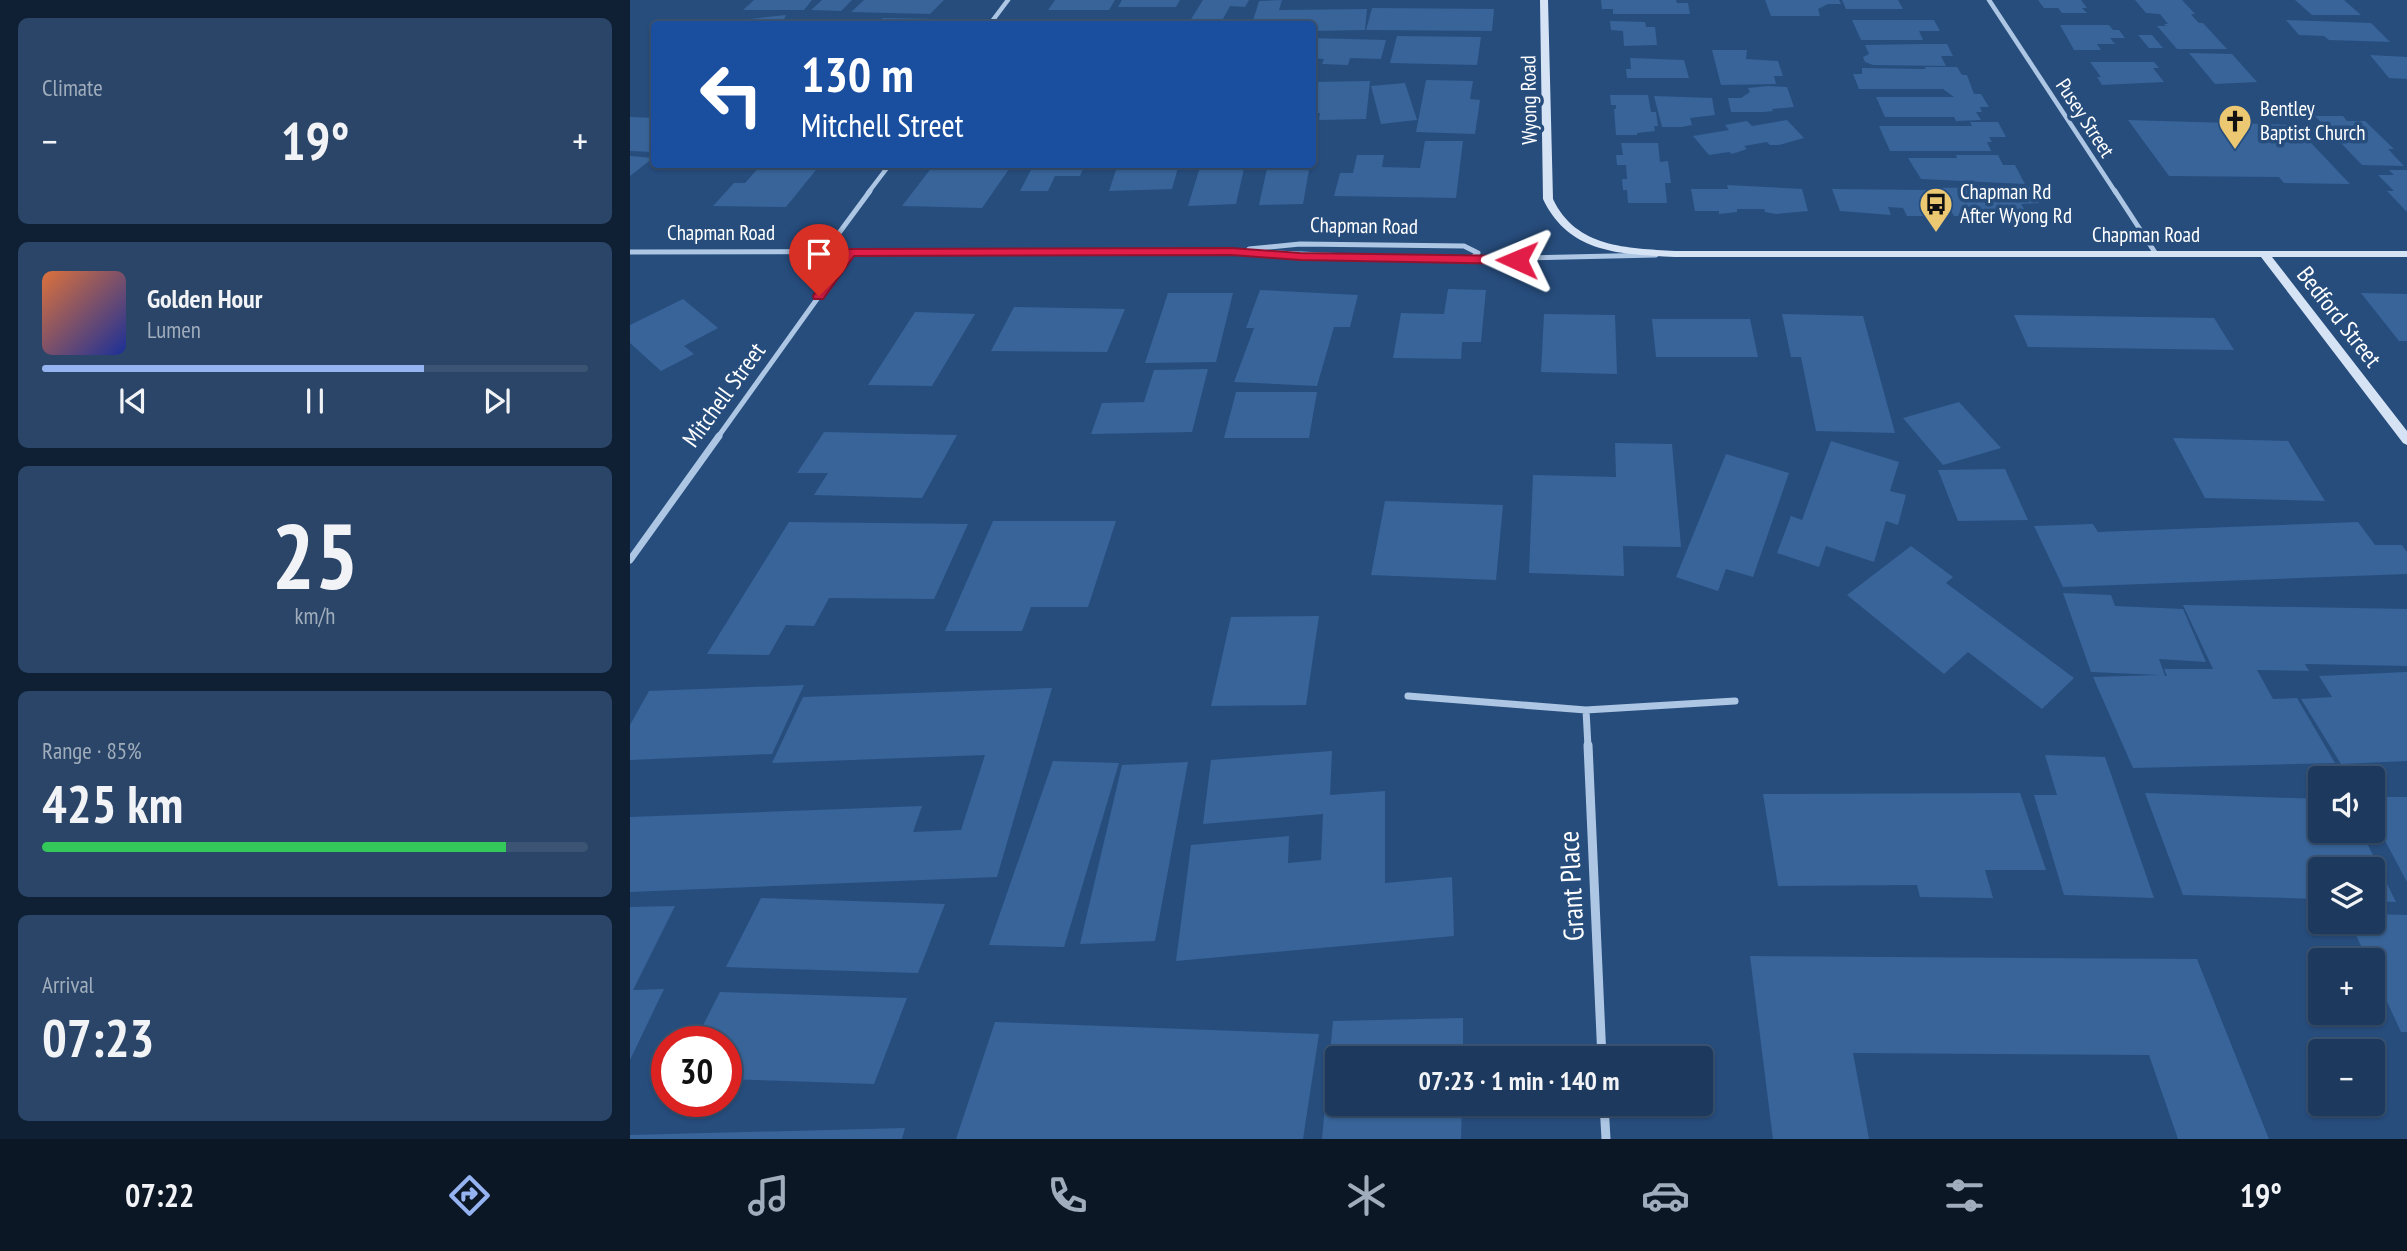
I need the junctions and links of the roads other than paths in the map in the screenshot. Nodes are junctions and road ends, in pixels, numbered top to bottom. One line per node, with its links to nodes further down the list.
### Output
1 (1008, 0): 4 (street)
2 (1545, 0): 6 (street, Wyong Road)
3 (1989, 0): 12 (street, Pusey Street)
4 (992, 21)
5 (887, 168): 9 (street)
6 (1548, 199): 11 (street, Chapman Road)
7 (1231, 251): 10 (street, Chapman Road); 15 (street, Chapman Road); 15 (street, Chapman Road)
8 (630, 252): 9 (street, Chapman Road)
9 (825, 252): 10 (street, Chapman Road)
10 (850, 253): 17 (street, Mitchell Street)
11 (1675, 254): 12 (street, Chapman Road); 15 (street, Chapman Road)
12 (2155, 254): 13 (street, Chapman Road)
13 (2264, 254): 14 (street, Chapman Road); 16 (street, Bedford Street)
14 (2407, 254)
15 (1463, 259)
16 (2407, 440)
17 (630, 560)
18 (1408, 696): 20 (street)
19 (1735, 701): 20 (street)
20 (1586, 710): 21 (street, Grant Place)
21 (1601, 1046)
22 (1605, 1116): 23 (street)
23 (1606, 1139)

